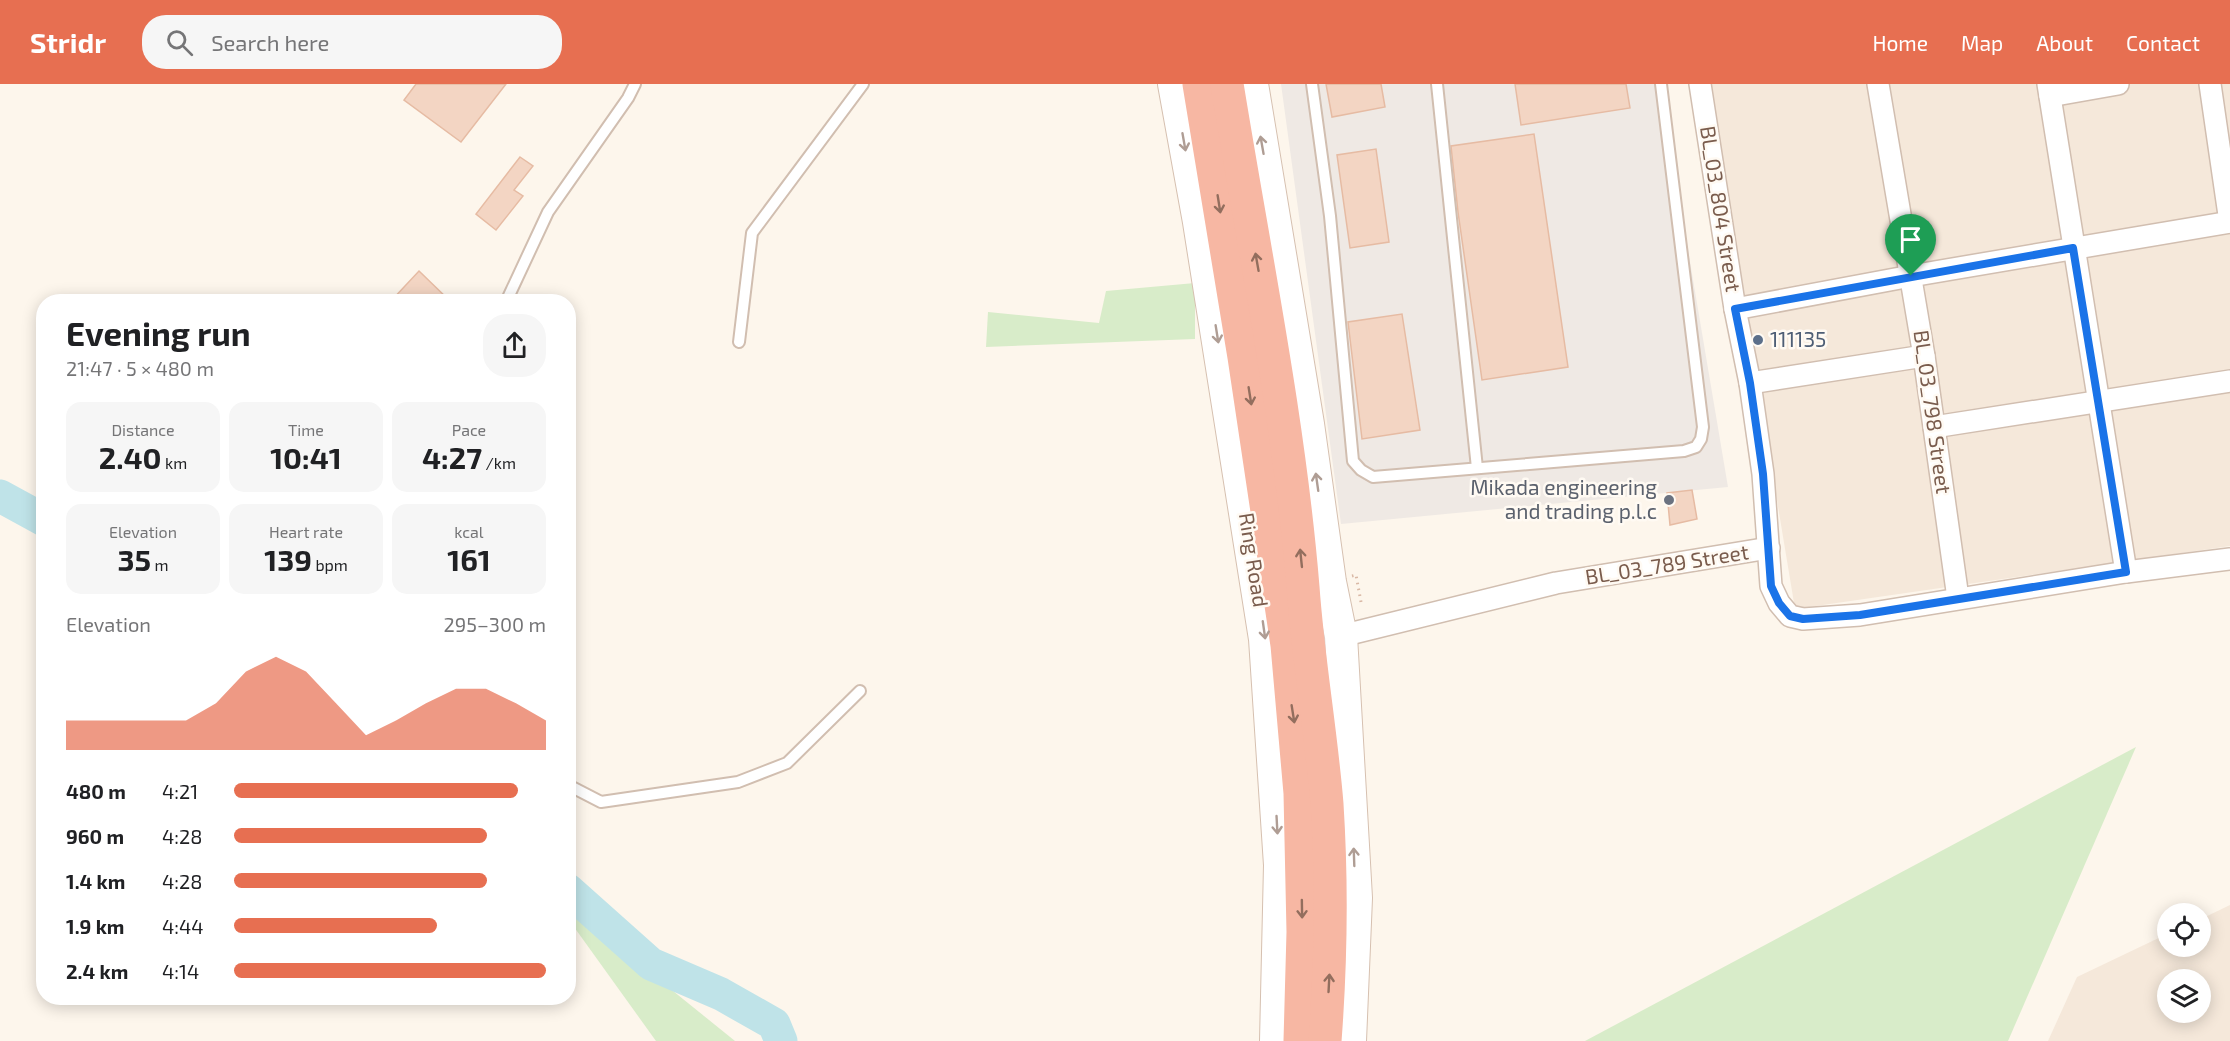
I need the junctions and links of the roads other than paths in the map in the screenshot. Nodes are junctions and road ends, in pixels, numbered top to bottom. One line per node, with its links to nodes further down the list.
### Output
1 (635, 84): 18 (lane)
2 (863, 84): 20 (lane)
3 (1174, 84): 34 (street, Ring Road, one-way to 34)
4 (1199, 84): 35 (highway, Ring Road, one-way to 35)
5 (1227, 84): 36 (highway, one-way to 5)
6 (1252, 84): 31 (street, one-way to 6)
7 (1312, 84): 26 (lane)
8 (1437, 84): 26 (lane)
9 (1661, 84): 26 (lane)
10 (1700, 84): 19 (street, BL_03_804 Street)
11 (1878, 84): 17 (street, BL_03_798 Street)
12 (2118, 84): 14 (street)
13 (2210, 84): 15 (street)
14 (2049, 90): 16 (street)
15 (2230, 222): 16 (street)
16 (2073, 248): 17 (street); 24 (street)
17 (1911, 276): 19 (street); 21 (street, BL_03_798 Street)
18 (510, 294)
19 (1735, 309): 23 (street, BL_03_804 Street)
20 (739, 342)
21 (1924, 356): 23 (street); 25 (street, BL_03_798 Street)
22 (2230, 381): 24 (street)
23 (1750, 383): 27 (street, BL_03_804 Street)
24 (2098, 400): 25 (street); 29 (street)
25 (1934, 427): 30 (street, BL_03_798 Street)
26 (1477, 468)
27 (1769, 548): 30 (street, BL_03_789 Street); 31 (street, BL_03_789 Street)
28 (2230, 559): 29 (street, BL_03_789 Street)
29 (2126, 572): 30 (street, BL_03_789 Street)
30 (1958, 598)
31 (1341, 636): 37 (street, one-way to 31)
32 (860, 691): 33 (lane)
33 (576, 789)
34 (1276, 1041)
35 (1300, 1041)
36 (1325, 1041)
37 (1350, 1041)

